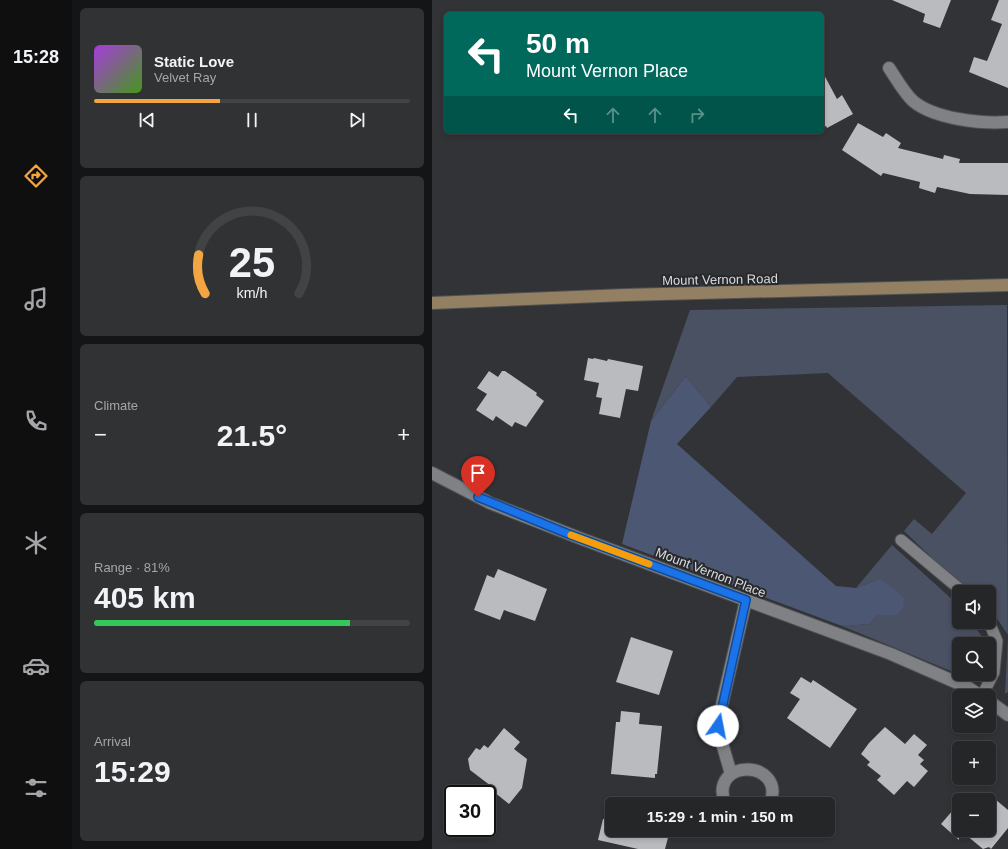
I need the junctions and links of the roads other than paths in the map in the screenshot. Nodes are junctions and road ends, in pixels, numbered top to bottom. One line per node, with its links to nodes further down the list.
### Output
1 (889, 68): 2 (street)
2 (1008, 122)
3 (1008, 285): 4 (main road, Mount Vernon Road)
4 (432, 303)
5 (432, 473): 8 (street, Mount Vernon Place)
6 (901, 540): 7 (lane)
7 (955, 585)
8 (746, 600): 10 (street, Mount Vernon Place); 14 (street)
9 (992, 629): 11 (lane)
10 (970, 689)
11 (985, 689)
12 (996, 706): 13 (street)
13 (1008, 714)
14 (731, 774): 15 (street); 16 (street)
15 (724, 797)
16 (771, 797)

